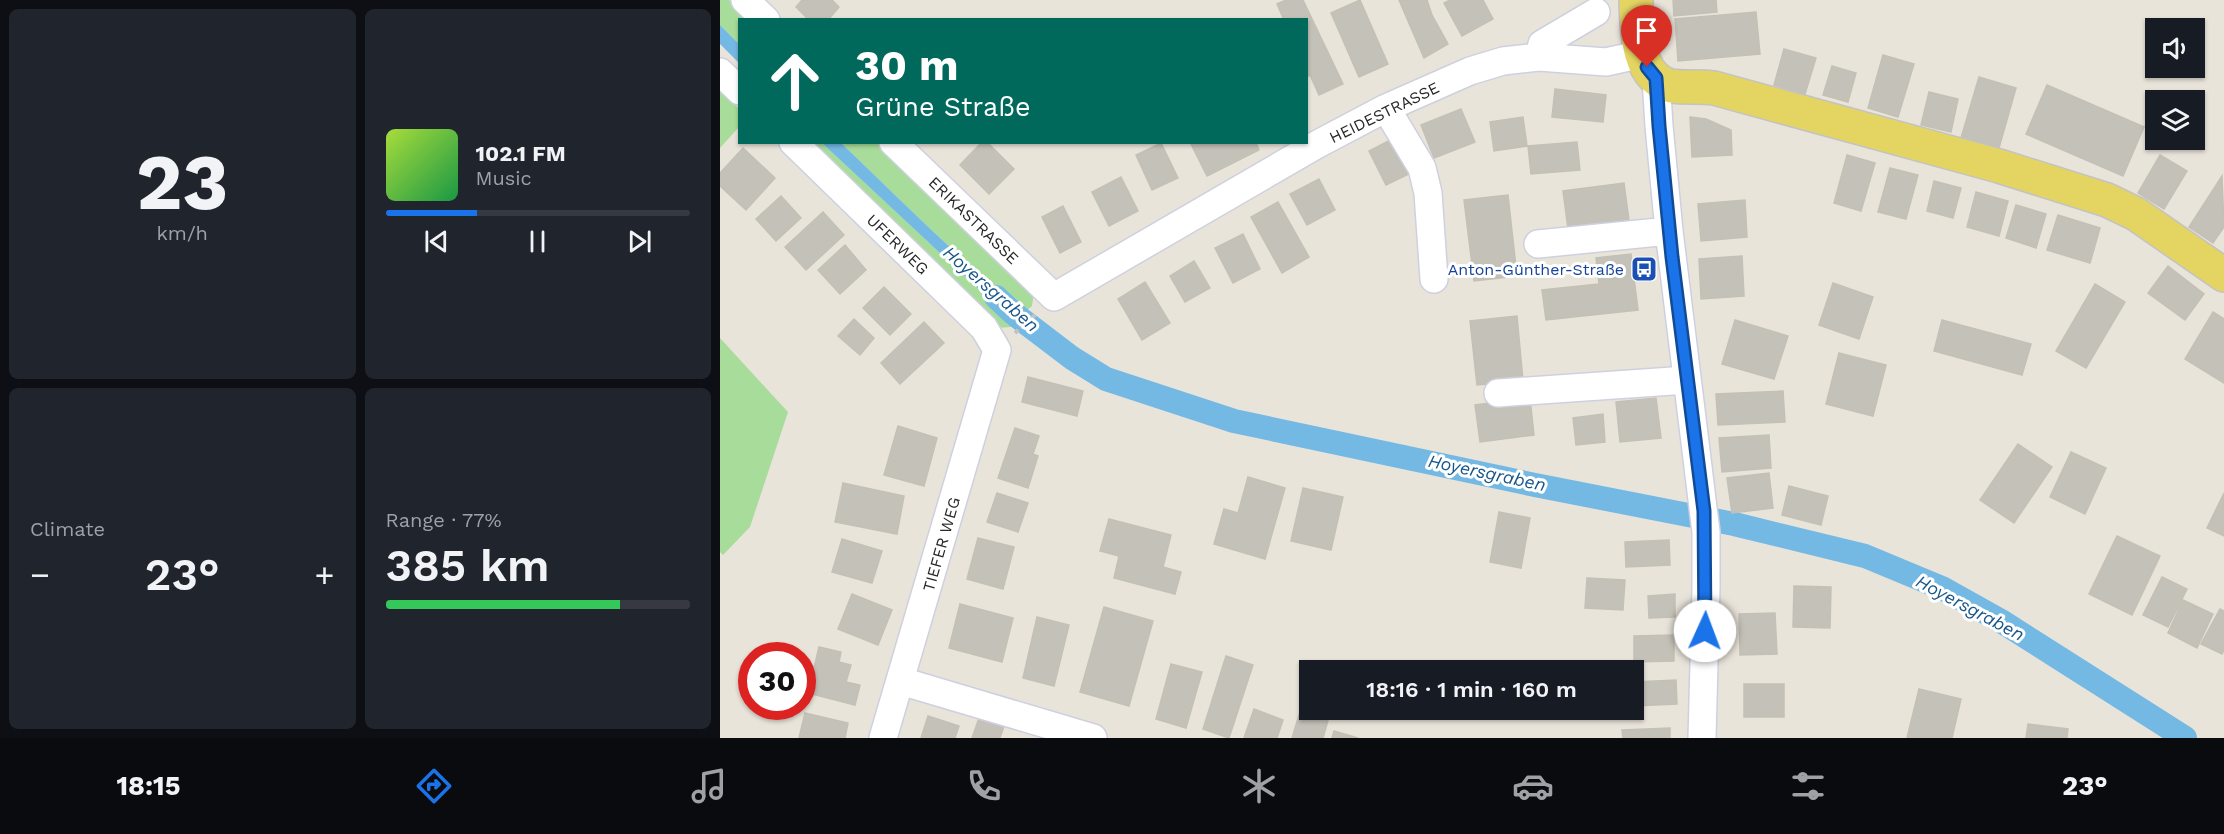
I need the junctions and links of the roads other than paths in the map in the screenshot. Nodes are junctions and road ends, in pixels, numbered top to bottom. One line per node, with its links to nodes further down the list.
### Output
1 (745, 0): 4 (street)
2 (1636, 0): 6 (main road)
3 (1596, 12): 5 (street)
4 (764, 18)
5 (1539, 57): 6 (street, HEIDESTRASSE); 9 (street, HEIDESTRASSE)
6 (1649, 66): 12 (street); 14 (main road)
7 (720, 72): 8 (street)
8 (738, 89)
9 (1386, 108): 15 (street); 16 (street, HEIDESTRASSE)
10 (795, 144): 17 (street, UFERWEG)
11 (895, 144): 16 (street, ERIKASTRASSE)
12 (1670, 231): 13 (street); 18 (street)
13 (1538, 244)
14 (2224, 275)
15 (1434, 279)
16 (1045, 305)
17 (1006, 342): 20 (street, TIEFER WEG)
18 (1687, 380): 19 (street); 23 (street)
19 (1498, 393)
20 (901, 681): 21 (street, TIEFER WEG); 22 (street)
21 (883, 738)
22 (1093, 738)
23 (1702, 738)

